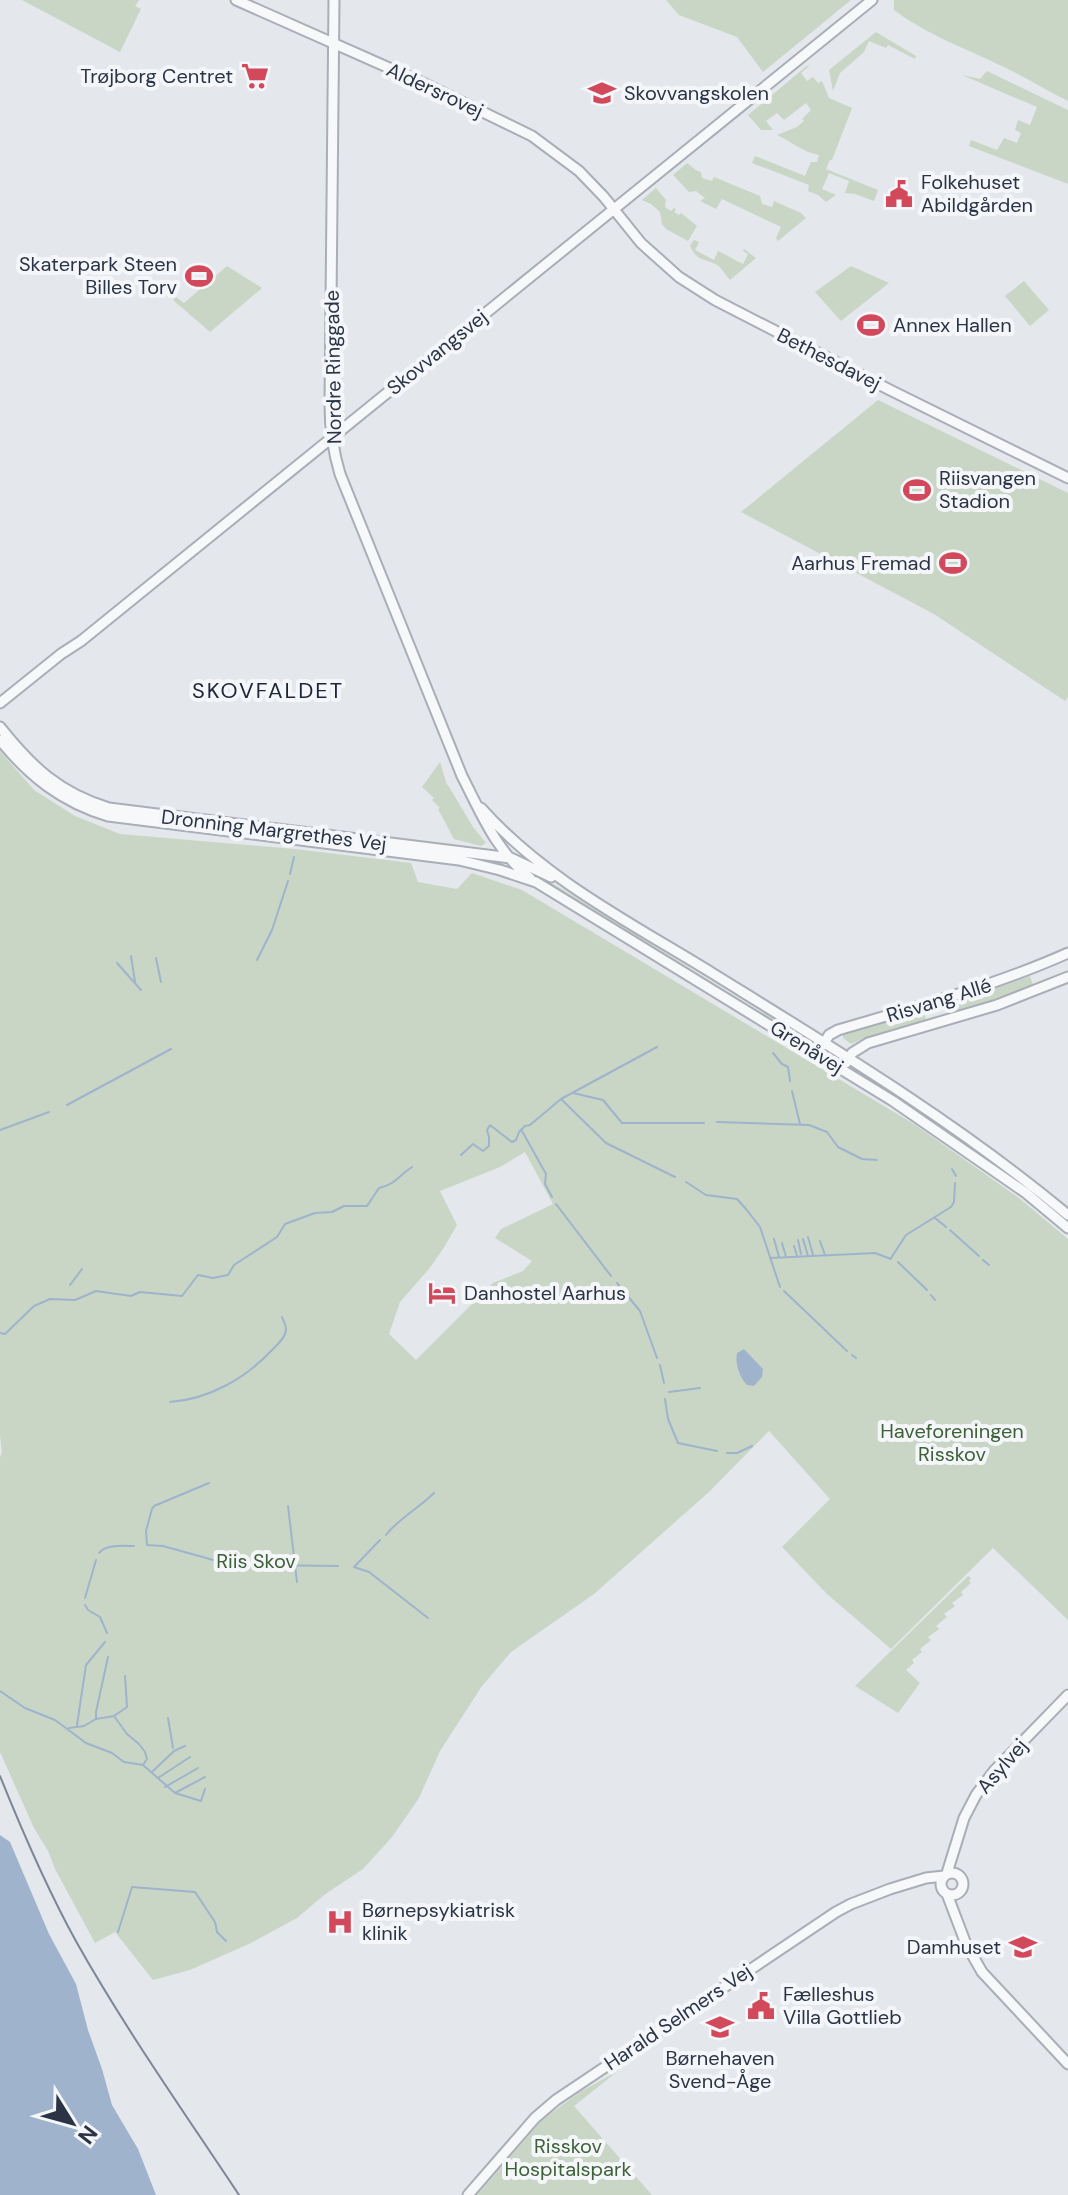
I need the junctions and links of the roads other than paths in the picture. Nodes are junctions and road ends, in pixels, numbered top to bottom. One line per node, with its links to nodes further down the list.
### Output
1 (236, 0): 4 (street, Aldersrovej)
2 (334, 0): 4 (street, Nordre Ringgade)
3 (872, 0): 5 (street, Skovvangsvej)
4 (332, 42): 5 (street, Aldersrovej); 6 (street, Nordre Ringgade)
5 (613, 209): 6 (street, Skovvangsvej); 7 (street, Bethesdavej)
6 (332, 438): 8 (street, Skovvangsvej); 11 (street, Nordre Ringgade)
7 (1068, 478)
8 (0, 703)
9 (0, 727): 13 (street, Dronning Margrethes Vej)
10 (0, 740): 15 (street, Dronning Margrethes Vej)
11 (476, 802): 12 (street, Nordre Ringgade); 16 (street, Nordre Ringgade)
12 (500, 845): 13 (street); 14 (street, Nordre Ringgade)
13 (494, 858): 14 (street, Dronning Margrethes Vej)
14 (511, 858): 15 (street, Nordre Ringgade); 16 (street, Dronning Margrethes Vej)
15 (536, 882): 20 (street, Grenåvej)
16 (572, 887): 19 (street, Grenåvej)
17 (1068, 953): 19 (street, Risvang Allé)
18 (1068, 977): 21 (street, Risvang Allé)
19 (824, 1043): 20 (street, Risvang Allé); 21 (street, Grenåvej)
20 (817, 1054): 22 (street, Grenåvej)
21 (848, 1058): 22 (street); 23 (street, Grenåvej)
22 (842, 1069): 24 (street, Grenåvej)
23 (1068, 1215)
24 (1068, 1228)
25 (1068, 1695): 26 (street, Asylvej)
26 (955, 1849): 27 (street, Asylvej); 28 (street, Asylvej)
27 (945, 1874): 28 (street, Harald Selmers Vej); 29 (street, Harald Selmers Vej); 30 (street, Asylvej)
28 (958, 1874): 30 (street, Asylvej)
29 (918, 1882): 30 (street, Harald Selmers Vej); 32 (street, Harald Selmers Vej)
30 (949, 1891): 31 (street)
31 (1068, 2064)
32 (468, 2195)

